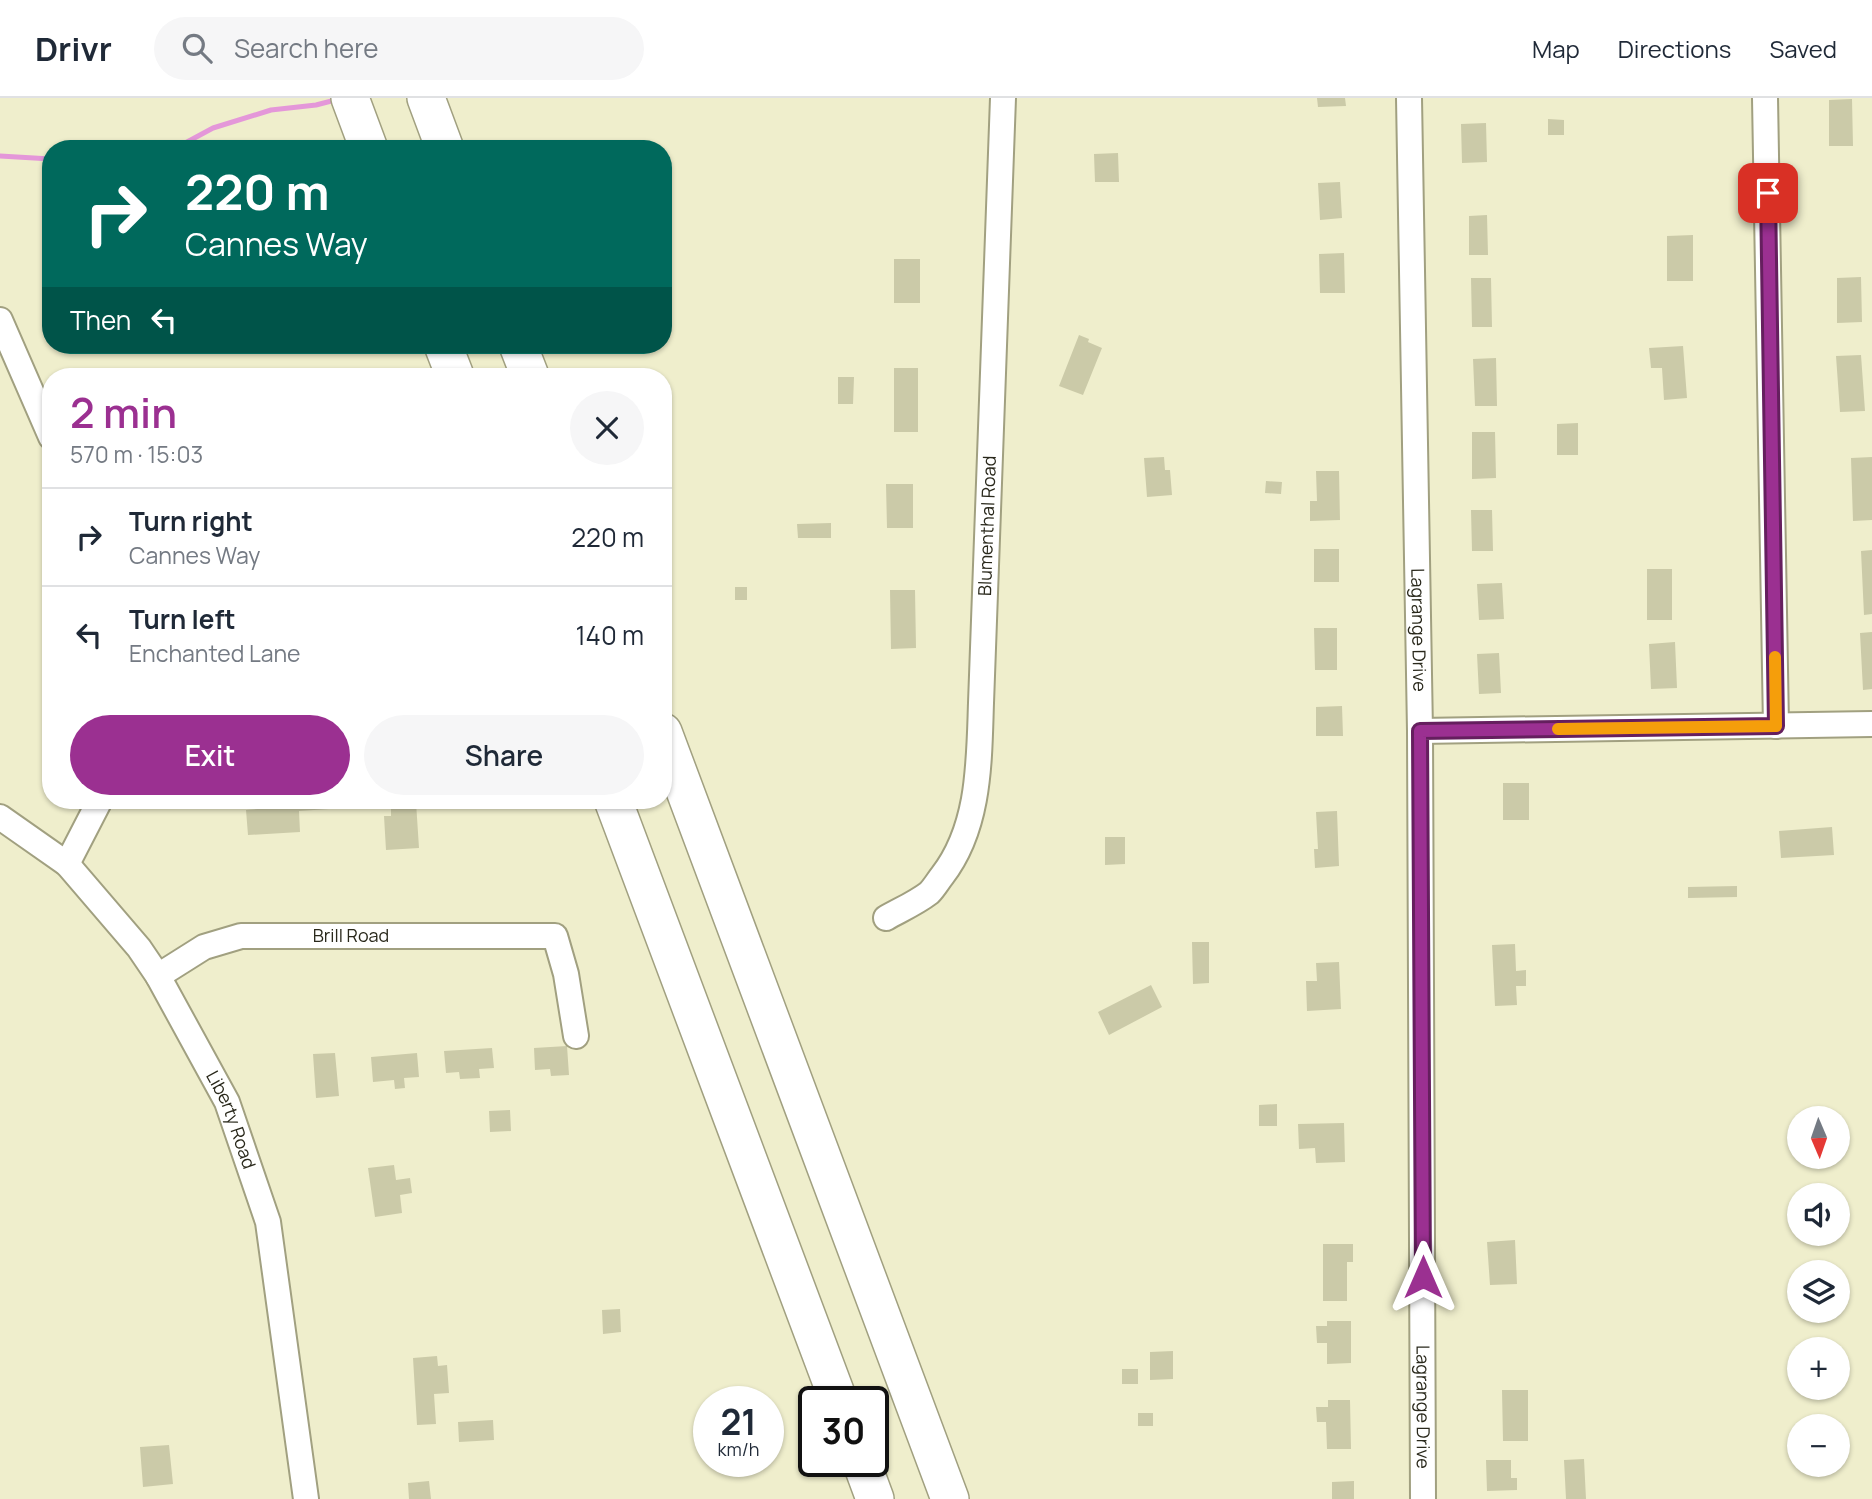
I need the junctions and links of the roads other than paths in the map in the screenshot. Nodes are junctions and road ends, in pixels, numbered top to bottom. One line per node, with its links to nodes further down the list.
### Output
1 (350, 98): 6 (highway)
2 (426, 98): 7 (highway)
3 (1003, 98): 18 (street, Blumenthal Road)
4 (1409, 98): 12 (street, Lagrange Drive)
5 (1765, 98): 11 (street)
6 (366, 140)
7 (442, 140)
8 (0, 320): 9 (street)
9 (42, 417)
10 (1872, 724): 11 (street)
11 (1776, 726): 12 (street)
12 (1420, 731): 26 (street, Lagrange Drive)
13 (672, 756): 25 (highway)
14 (95, 809): 17 (street)
15 (616, 809): 21 (highway)
16 (0, 817): 17 (street, Liberty Road)
17 (67, 864): 19 (street, Liberty Road)
18 (886, 918)
19 (158, 976): 20 (street, Brill Road); 23 (street, Liberty Road)
20 (576, 1036)
21 (833, 1386)
22 (867, 1477): 24 (highway)
23 (306, 1499)
24 (876, 1499)
25 (950, 1499)
26 (1423, 1499)

